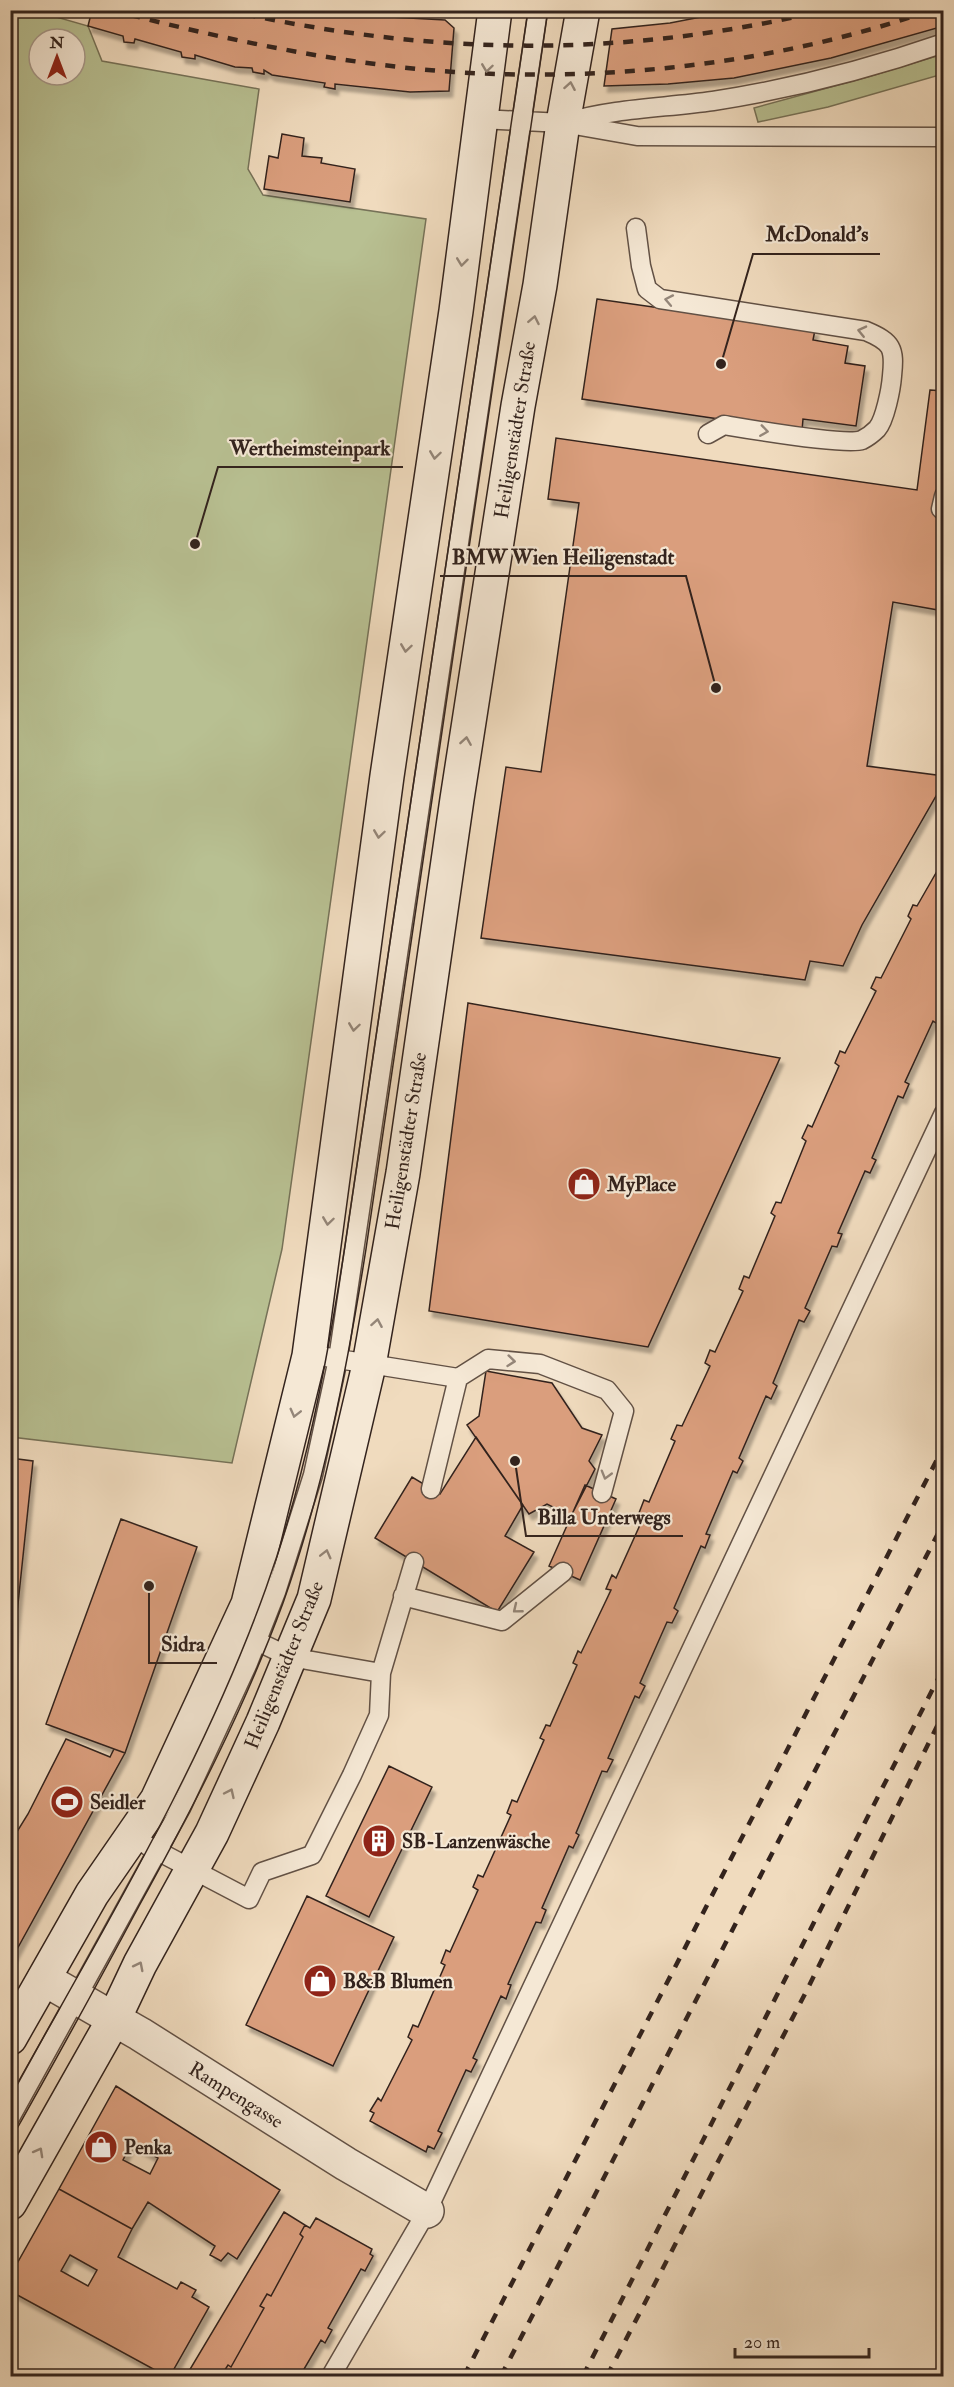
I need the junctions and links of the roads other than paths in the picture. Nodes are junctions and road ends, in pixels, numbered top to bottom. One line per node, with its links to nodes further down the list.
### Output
1 (495, 10): 5 (main road, Heiligenstädter Straße, one-way to 5)
2 (538, 10): 6 (lane)
3 (583, 10): 7 (main road, Heiligenstädter Straße, one-way to 3)
4 (944, 43): 7 (lane)
5 (480, 119): 6 (lane); 14 (main road, Heiligenstädter Straße, one-way to 14)
6 (521, 121): 7 (lane); 14 (lane)
7 (563, 123): 8 (lane); 14 (main road, Heiligenstädter Straße, one-way to 7)
8 (944, 137)
9 (636, 228): 10 (lane, one-way to 9)
10 (708, 434)
11 (944, 496): 12 (lane)
12 (944, 509)
13 (944, 1113): 32 (lane)
14 (339, 1360): 15 (lane); 21 (main road, Heiligenstädter Straße); 22 (main road, Heiligenstädter Straße, one-way to 14)
15 (458, 1378): 16 (lane); 17 (lane, one-way to 17)
16 (431, 1489)
17 (602, 1493)
18 (414, 1562): 20 (lane)
19 (563, 1572): 20 (lane, one-way to 20)
20 (403, 1596): 23 (lane)
21 (246, 1636): 22 (lane); 24 (main road, Heiligenstädter Straße)
22 (291, 1657): 23 (lane); 25 (main road, Heiligenstädter Straße, one-way to 22)
23 (381, 1673): 25 (lane)
24 (145, 1844): 25 (lane); 26 (main road, Heiligenstädter Straße); 27 (lane)
25 (192, 1869): 28 (main road, Heiligenstädter Straße, one-way to 25)
26 (44, 1979): 27 (main road, Rampengasse); 29 (main road, Heiligenstädter Straße)
27 (77, 1998): 28 (main road, Rampengasse); 30 (lane)
28 (114, 2019): 31 (main road, Heiligenstädter Straße, one-way to 28); 32 (main road, Rampengasse)
29 (10, 2038)
30 (10, 2118)
31 (10, 2203)
32 (427, 2211): 33 (lane)
33 (331, 2376)

